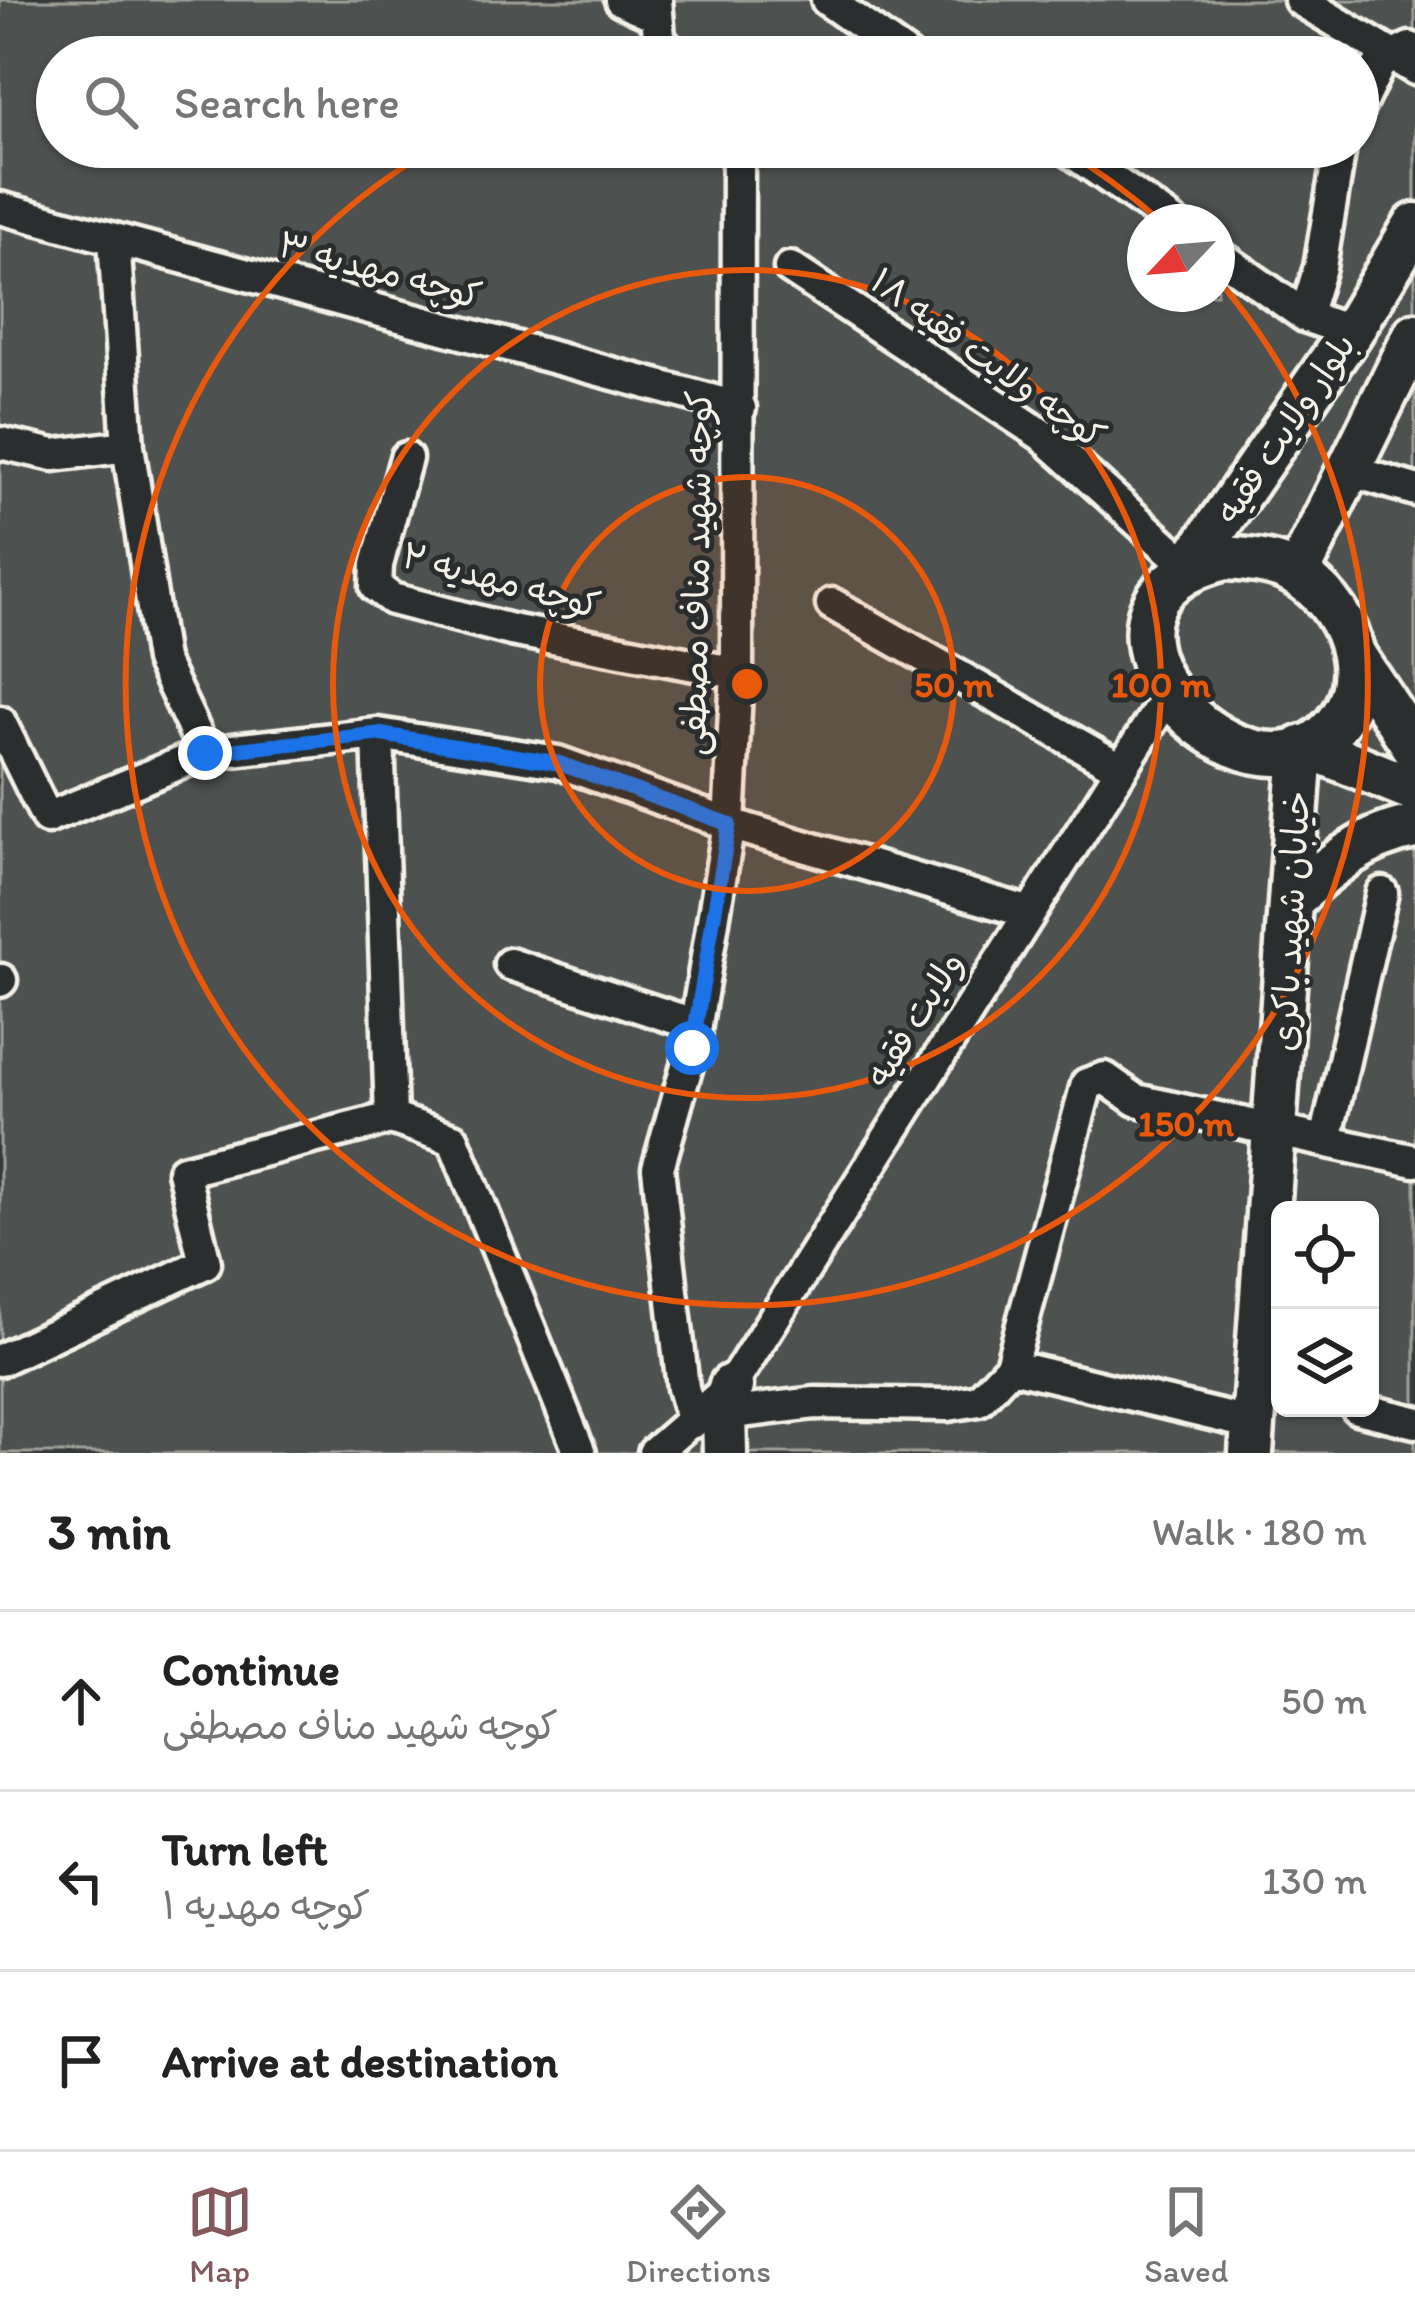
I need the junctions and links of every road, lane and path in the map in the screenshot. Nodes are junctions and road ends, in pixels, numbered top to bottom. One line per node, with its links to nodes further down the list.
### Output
1 (621, 0): 4 (street)
2 (827, 0): 5 (street)
3 (1300, 0): 6 (street)
4 (657, 8)
5 (878, 36)
6 (1368, 36)
7 (1379, 42): 8 (street)
8 (1408, 57): 9 (street)
9 (1379, 65)
10 (738, 168): 22 (street, کوچه شهید مناف مصطفی)
11 (1095, 168): 13 (street)
12 (1336, 168): 19 (street)
13 (1146, 204)
14 (0, 208): 16 (street, کوچه مهدیه ۳)
15 (1415, 225): 20 (main road, بلوار ولایت فقیه)
16 (114, 239): 22 (street, کوچه مهدیه ۳); 25 (street)
17 (1235, 267): 19 (street)
18 (790, 268): 29 (street, کوچه ولایت فقیه ۱۸)
19 (1306, 316): 20 (street)
20 (1351, 332): 23 (main road, بلوار ولایت فقیه)
21 (1415, 335): 27 (main road, بلوار ولایت فقیه)
22 (740, 408): 33 (street, کوچه شهید مناف مصطفی)
23 (1293, 418): 27 (main road); 29 (main road, بلوار ولایت فقیه)
24 (0, 443): 25 (street)
25 (128, 446): 39 (street)
26 (406, 458): 33 (street, کوچه مهدیه ۲)
27 (1352, 463): 28 (street); 30 (main road, بلوار ولایت فقیه)
28 (1415, 490)
29 (1189, 567): 30 (main road); 34 (main road)
30 (1297, 575): 32 (main road)
31 (832, 604): 40 (street)
32 (1355, 657): 37 (main road); 38 (main road)
33 (736, 673): 42 (street, کوچه شهید مناف مصطفی)
34 (1168, 695): 37 (main road); 40 (street, ولایت فقیه)
35 (0, 722): 39 (street)
36 (378, 734): 39 (street); 42 (street); 49 (street)
37 (1304, 747): 41 (main road); 45 (main road, خیابان شهید باکری)
38 (1415, 748)
39 (205, 753)
40 (1120, 768): 46 (street, ولایت فقیه)
41 (1415, 790)
42 (729, 824): 46 (street); 48 (street, کوچه شهید مناف مصطفی)
43 (1415, 827): 45 (main road)
44 (1382, 893): 51 (street)
45 (1291, 900): 50 (main road, خیابان شهید باکری)
46 (1027, 912): 57 (street, ولایت فقیه)
47 (510, 964): 48 (street)
48 (696, 1025): 57 (street, کوچه شهید مناف مصطفی)
49 (391, 1118): 53 (street); 59 (street)
50 (1278, 1129): 51 (street); 54 (street); 56 (main road, خیابان شهید باکری)
51 (1326, 1140): 52 (street)
52 (1415, 1161)
53 (0, 1360)
54 (1010, 1366): 56 (street); 57 (street)
55 (1379, 1413): 58 (street)
56 (1260, 1418)
57 (718, 1419): 60 (street)
58 (1415, 1422)
59 (580, 1453)
60 (655, 1453)

